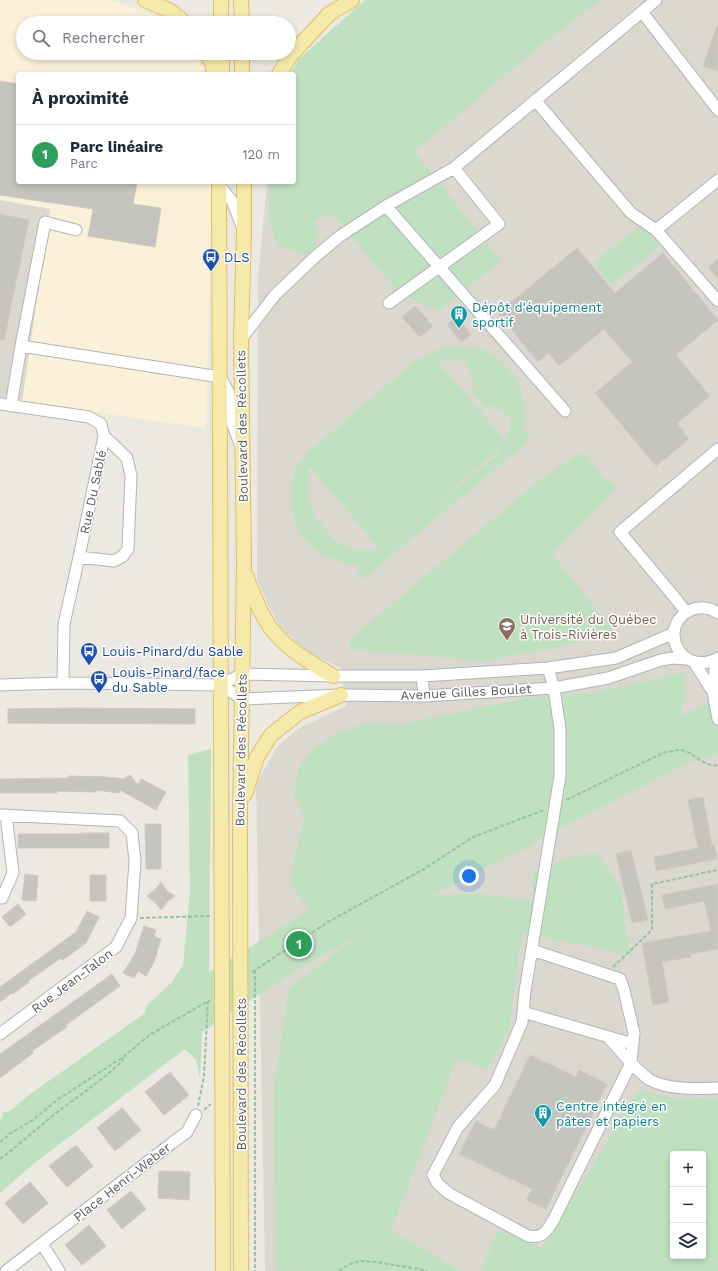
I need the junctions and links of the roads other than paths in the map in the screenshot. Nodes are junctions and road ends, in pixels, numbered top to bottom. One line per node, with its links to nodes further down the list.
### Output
1 (145, 0): 7 (main road)
2 (221, 0): 8 (main road)
3 (241, 0): 9 (main road)
4 (352, 0): 10 (main road)
5 (656, 0): 6 (street)
6 (642, 12): 19 (street); 20 (street)
7 (177, 16)
8 (221, 16)
9 (242, 16)
10 (296, 50)
11 (210, 60): 15 (main road)
12 (222, 60): 16 (main road)
13 (242, 60): 17 (main road)
14 (288, 60): 18 (main road)
15 (214, 72)
16 (222, 72)
17 (242, 72)
18 (280, 72)
19 (535, 100): 21 (street); 29 (street)
20 (718, 110)
21 (454, 168): 26 (street); 31 (street)
22 (718, 180): 29 (street)
23 (219, 184): 30 (street); 36 (main road, Boulevard des Récollets)
24 (244, 184): 27 (main road, Boulevard des Récollets)
25 (248, 184): 27 (main road)
26 (386, 206): 31 (street); 34 (street)
27 (244, 211): 30 (main road, Boulevard des Récollets)
28 (76, 230): 35 (street)
29 (656, 230): 32 (street)
30 (244, 232): 34 (main road, Boulevard des Récollets)
31 (439, 267): 33 (street); 38 (street)
32 (718, 301)
33 (389, 303)
34 (241, 339): 41 (main road, Boulevard des Récollets)
35 (21, 346): 36 (street); 37 (street)
36 (220, 377): 41 (street); 55 (main road, Boulevard des Récollets)
37 (5, 405): 39 (street)
38 (565, 411)
39 (104, 436): 42 (street, Rue Du Sablé); 42 (street, Rue Du Sablé)
40 (718, 449): 44 (street)
41 (242, 450): 43 (main road, Boulevard des Récollets)
42 (79, 557): 53 (street, Rue Du Sablé)
43 (244, 562): 50 (main road, Boulevard des Récollets); 51 (main road)
44 (686, 612): 45 (street); 46 (street)
45 (718, 613)
46 (674, 633): 48 (street); 49 (street, Avenue Gilles Boulet)
47 (717, 659): 48 (street, Avenue Gilles Boulet); 57 (street)
48 (690, 661): 56 (street, Avenue Gilles Boulet); 57 (street)
49 (548, 668): 52 (street, Avenue Gilles Boulet); 56 (street)
50 (242, 674): 51 (street, Avenue Gilles Boulet); 55 (street); 60 (main road, Boulevard des Récollets)
51 (333, 676): 52 (street, Avenue Gilles Boulet)
52 (422, 676): 59 (street)
53 (63, 682): 54 (street); 55 (street)
54 (0, 685)
55 (221, 685): 60 (street); 76 (main road, Boulevard des Récollets)
56 (554, 688): 59 (street, Avenue Gilles Boulet); 65 (street)
57 (712, 692): 61 (street)
58 (341, 695): 59 (street, Avenue Gilles Boulet); 60 (street, Avenue Gilles Boulet); 63 (main road)
59 (424, 696)
60 (242, 698): 63 (main road, Boulevard des Récollets)
61 (718, 719)
62 (3, 815): 64 (street, Rue Jean-Talon); 67 (street, Rue Jean-Talon)
63 (240, 816): 77 (main road, Boulevard des Récollets)
64 (0, 898)
65 (532, 950): 66 (street); 69 (street)
66 (523, 1012): 68 (street); 70 (street)
67 (0, 1034)
68 (608, 1037): 69 (street); 70 (street)
69 (633, 1044): 70 (street)
70 (631, 1063): 71 (street)
71 (718, 1088)
72 (196, 1115): 73 (street, Place Henri-Weber)
73 (42, 1244): 74 (street, Place Henri-Weber); 75 (street)
74 (6, 1271)
75 (59, 1271)
76 (223, 1271)
77 (241, 1271)

